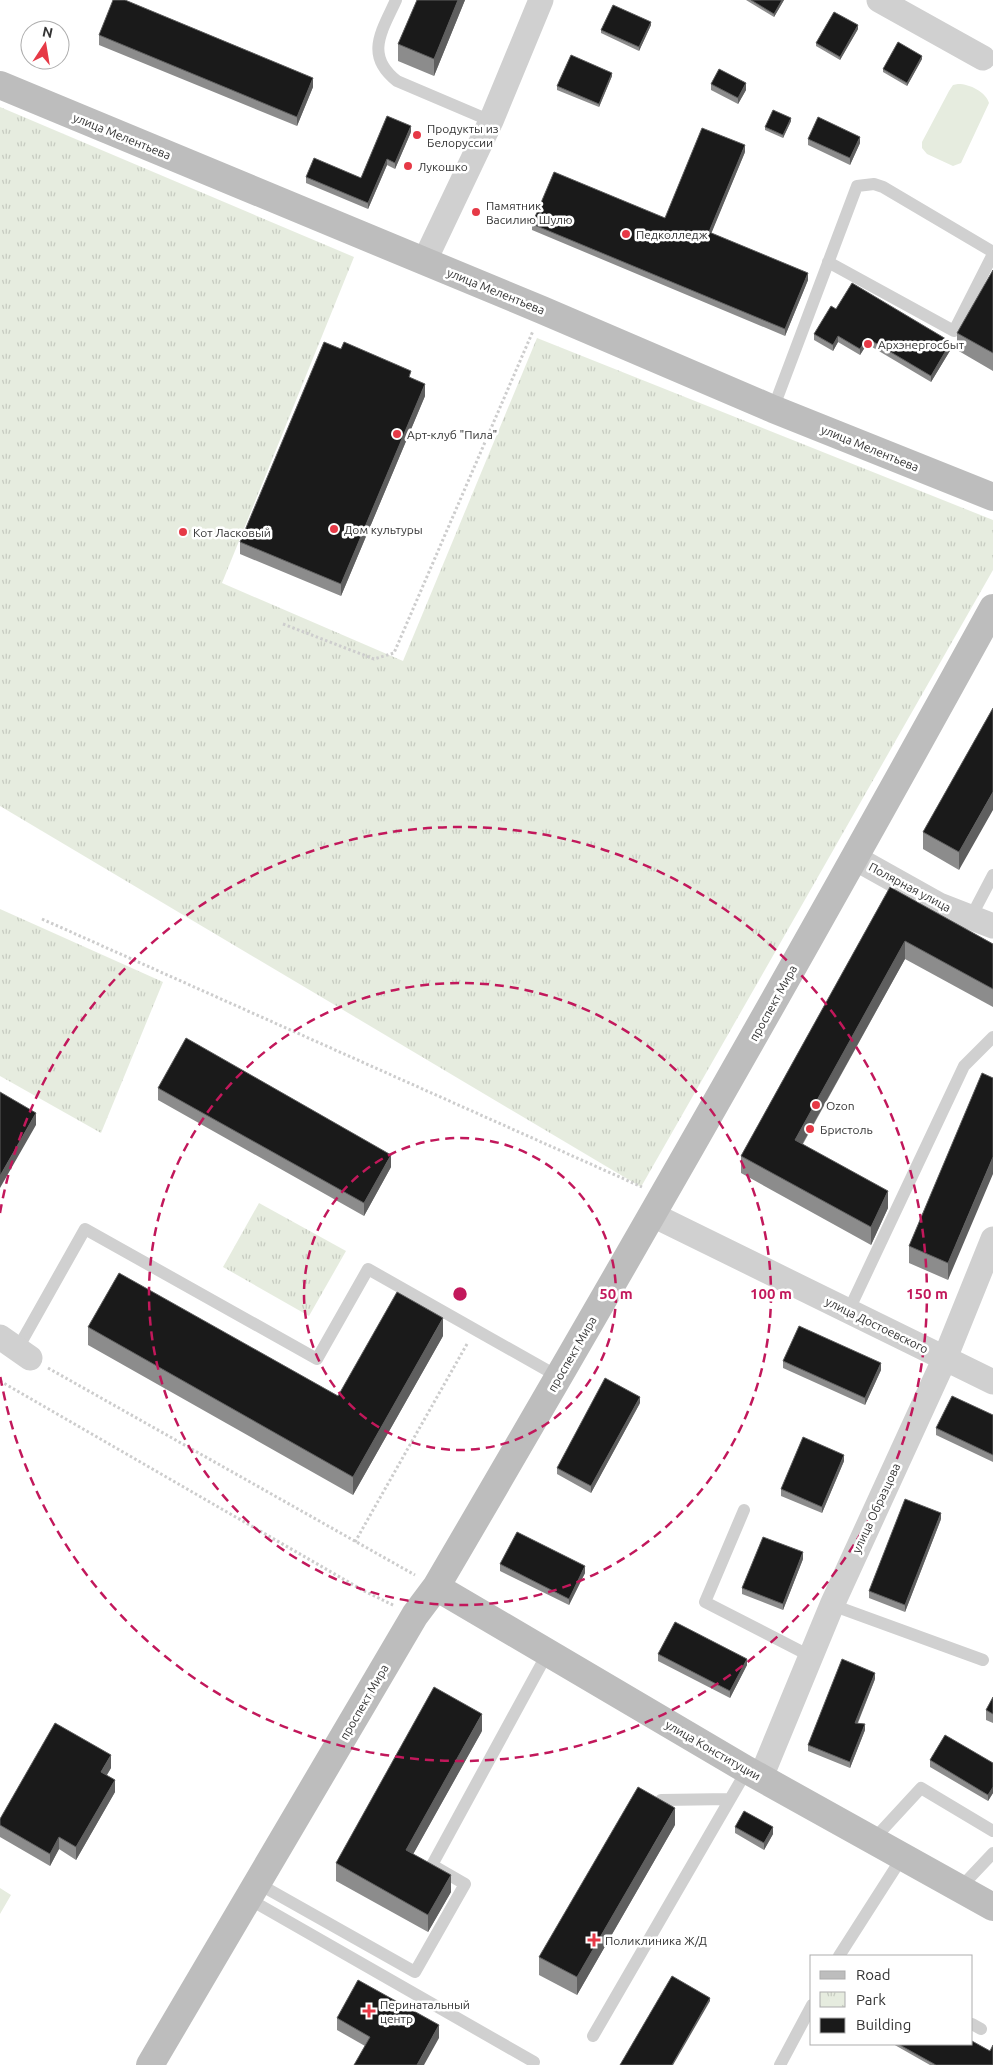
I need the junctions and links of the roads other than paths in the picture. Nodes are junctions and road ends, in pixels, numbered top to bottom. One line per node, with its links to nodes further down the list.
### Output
1 (396, 0): 6 (lane)
2 (541, 0): 6 (street)
3 (879, 0): 4 (street)
4 (983, 58)
5 (0, 85): 8 (street, улица Мелентьева)
6 (491, 121): 8 (street)
7 (993, 253): 9 (lane); 9 (lane)
8 (424, 262): 10 (street, улица Мелентьева)
9 (828, 262): 10 (lane)
10 (773, 409): 11 (street, улица Мелентьева)
11 (993, 497)
12 (993, 608): 13 (street, проспект Мира)
13 (855, 858): 15 (street, Полярная улица); 17 (street, проспект Мира)
14 (993, 875): 15 (lane)
15 (982, 921)
16 (993, 1037): 19 (lane)
17 (658, 1206): 19 (street, улица Достоевского); 22 (street, проспект Мира)
18 (993, 1239): 21 (street, улица Образцова)
19 (848, 1312): 21 (street, улица Достоевского)
20 (16, 1348): 22 (lane)
21 (945, 1358): 23 (street, улица Достоевского); 26 (street, улица Образцова)
22 (559, 1377): 25 (street, проспект Мира)
23 (993, 1382)
24 (744, 1510): 28 (lane)
25 (436, 1587): 27 (street, улица Конституции); 38 (street, проспект Мира)
26 (832, 1605): 28 (street, улица Образцова); 29 (lane)
27 (547, 1654): 30 (street, улица Конституции); 38 (lane)
28 (812, 1657): 30 (street, улица Образцова)
29 (983, 1660)
30 (754, 1774): 31 (lane); 34 (street, улица Конституции)
31 (730, 1799): 32 (lane); 42 (lane)
32 (661, 1800)
33 (993, 1831): 34 (lane)
34 (873, 1840): 36 (street, улица Конституции)
35 (993, 1853): 37 (lane)
36 (903, 1856): 37 (street, улица Конституции); 40 (lane)
37 (960, 1888): 39 (street, улица Конституции)
38 (253, 1891): 43 (street, проспект Мира); 44 (lane)
39 (993, 1907)
40 (844, 1954)
41 (810, 2009): 45 (lane)
42 (593, 2036)
43 (150, 2065)
44 (532, 2065)
45 (780, 2065)

